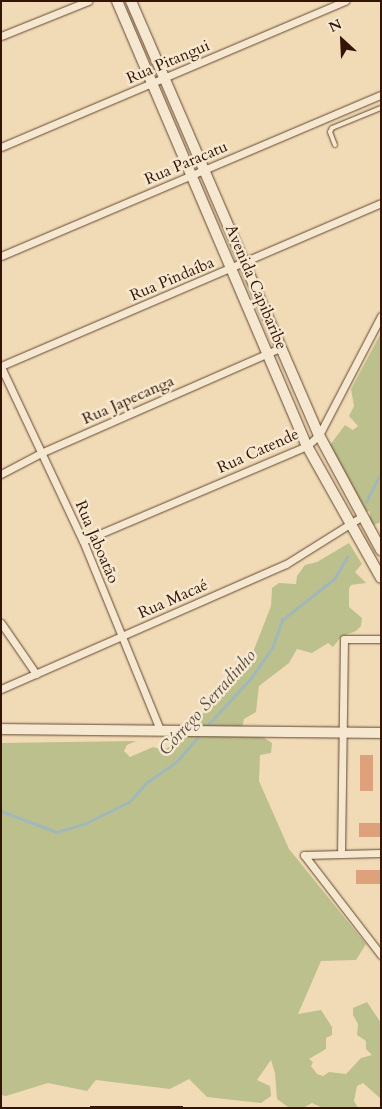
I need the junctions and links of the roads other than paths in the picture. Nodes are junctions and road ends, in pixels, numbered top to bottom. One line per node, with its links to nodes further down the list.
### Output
1 (88, 1): 5 (street)
2 (117, 1): 7 (main road, Avenida Capibaribe)
3 (131, 1): 6 (main road, Avenida Capibaribe)
4 (345, 1): 6 (street, Rua Pitangui)
5 (1, 36)
6 (164, 78): 7 (street, Rua Pitangui); 12 (main road, Avenida Capibaribe)
7 (152, 83): 11 (street, Rua Pitangui); 13 (main road, Avenida Capibaribe)
8 (381, 95): 12 (street, Rua Paracatu)
9 (381, 108): 10 (lane)
10 (335, 145)
11 (1, 147)
12 (204, 170): 13 (street, Rua Paracatu); 16 (main road, Avenida Capibaribe)
13 (192, 175): 15 (street, Rua Paracatu); 17 (main road, Avenida Capibaribe)
14 (381, 203): 16 (street, Rua Pindaíba)
15 (1, 256)
16 (245, 263): 17 (street, Rua Pindaíba); 19 (main road, Avenida Capibaribe)
17 (232, 268): 20 (main road, Avenida Capibaribe); 21 (street, Rua Pindaíba)
18 (381, 316): 22 (street, Rua Catende)
19 (280, 348): 20 (street, Rua Japecanga); 22 (main road, Avenida Capibaribe)
20 (268, 354): 23 (main road, Avenida Capibaribe); 24 (street, Rua Japecanga)
21 (1, 367): 24 (street, Rua Jaboatão)
22 (319, 435): 23 (street, Rua Catende); 26 (main road, Avenida Capibaribe)
23 (307, 446): 27 (main road, Avenida Capibaribe); 28 (street, Rua Catende)
24 (43, 452): 25 (street, Rua Japecanga); 28 (street, Rua Jaboatão)
25 (2, 470)
26 (360, 517): 27 (street, Rua Macaé); 29 (main road, Avenida Capibaribe)
27 (351, 525): 30 (main road, Avenida Capibaribe); 32 (street, Rua Macaé)
28 (83, 541): 32 (street, Rua Jaboatão)
29 (381, 550)
30 (381, 578)
31 (1, 623): 34 (street)
32 (122, 637): 34 (street, Rua Macaé); 37 (street, Rua Jaboatão)
33 (381, 639): 38 (street)
34 (36, 674): 35 (street, Rua Macaé)
35 (1, 689)
36 (1, 729): 37 (main road)
37 (160, 730): 38 (main road)
38 (343, 733): 39 (main road); 41 (street)
39 (381, 733)
40 (381, 853): 41 (street)
41 (341, 854): 42 (street)
42 (381, 955)

